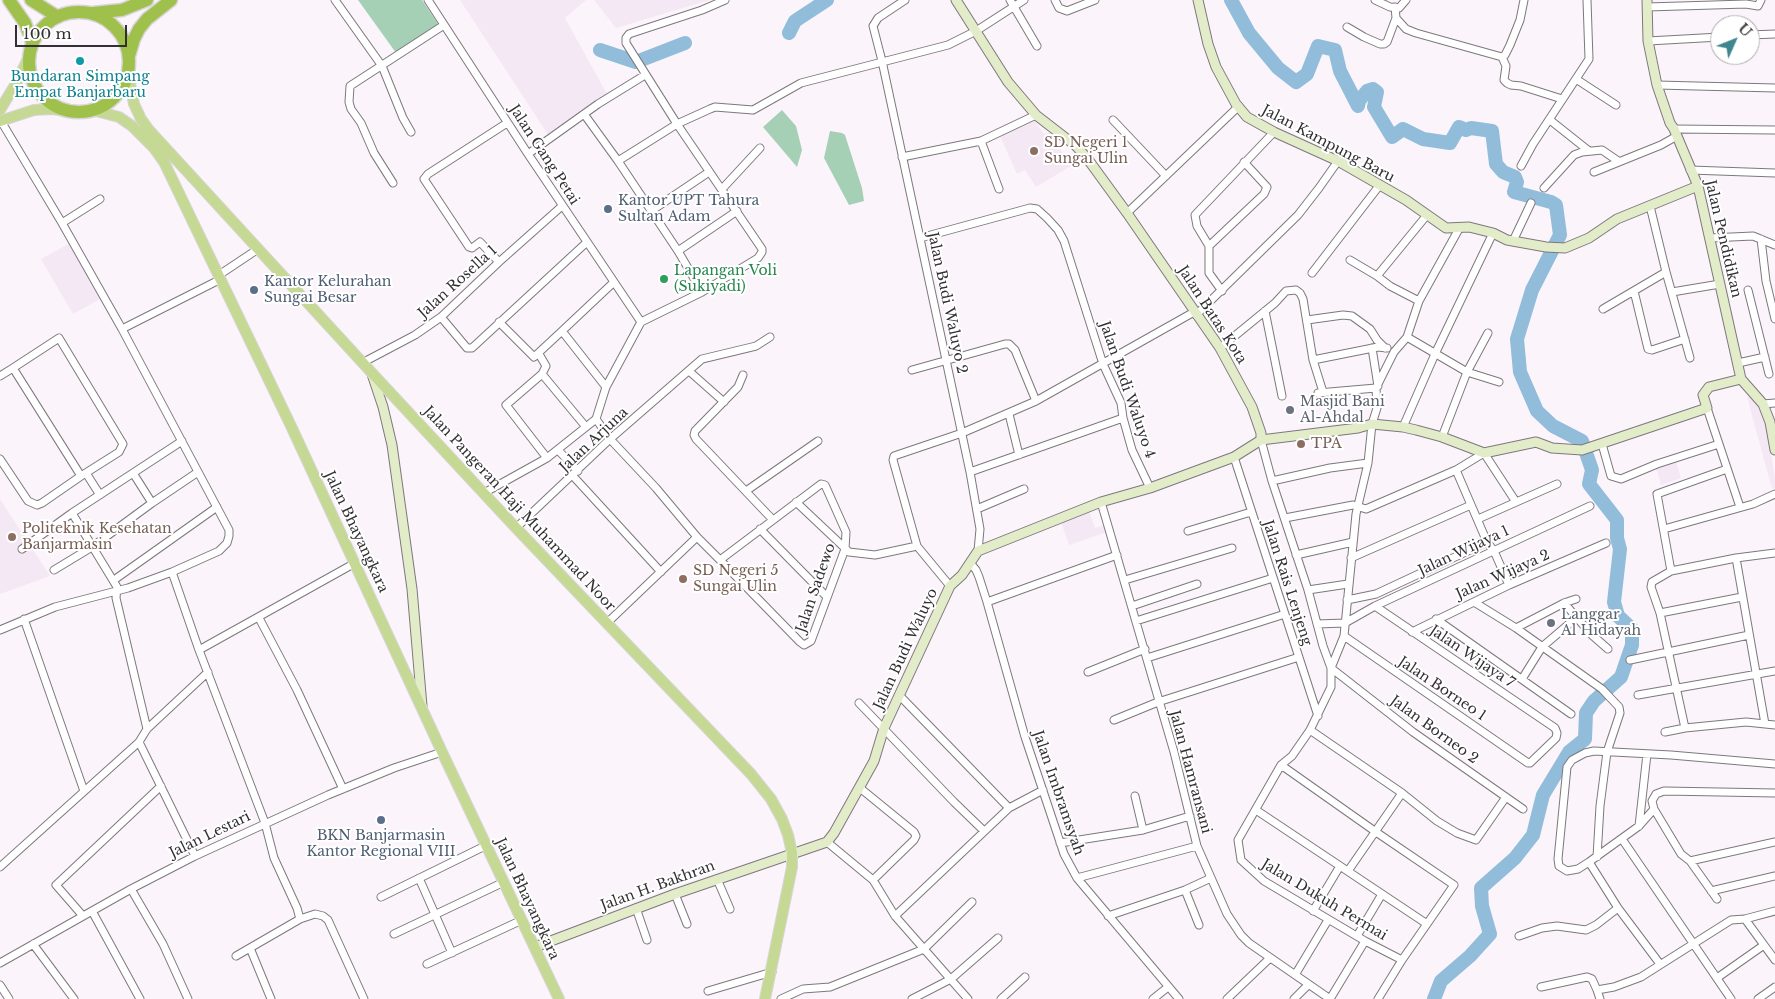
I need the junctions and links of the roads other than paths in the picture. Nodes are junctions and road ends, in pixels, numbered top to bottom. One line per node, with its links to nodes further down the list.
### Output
1 (9, 0): 33 (highway)
2 (31, 0): 23 (highway)
3 (148, 0): 22 (highway)
4 (171, 0): 34 (highway)
5 (335, 0): 37 (street)
6 (428, 0): 25 (street, Jalan Gang Petai)
7 (725, 0): 39 (street)
8 (905, 0): 36 (street, Jalan Budi Waluyo 2)
9 (956, 0): 27 (street, Jalan Batas Kota)
10 (1024, 0): 19 (street)
11 (1055, 0): 12 (street)
12 (1094, 0)
13 (1198, 0): 44 (street, Jalan Kampung Baru)
14 (1375, 0): 21 (street)
15 (1406, 0): 21 (street)
16 (1524, 0): 35 (street)
17 (1587, 0): 40 (street)
18 (1761, 0): 20 (street)
19 (1012, 3): 27 (street); 32 (street)
20 (1648, 3): 31 (street, Jalan Pendidikan)
21 (1396, 7): 24 (street)
22 (88, 13): 23 (highway); 34 (highway)
23 (58, 17): 33 (highway)
24 (1396, 18): 26 (street); 35 (street)
25 (444, 26): 37 (street); 53 (street, Jalan Gang Petai)
26 (1347, 27)
27 (976, 31): 36 (street); 49 (street, Jalan Batas Kota)
28 (1775, 34): 29 (street)
29 (1760, 35)
30 (1710, 38): 31 (street)
31 (1648, 41): 41 (street, Jalan Pendidikan)
32 (1037, 46)
33 (31, 48): 47 (highway); 50 (main road)
34 (129, 56): 38 (highway)
35 (1502, 57): 43 (street)
36 (882, 61): 54 (street); 63 (street, Jalan Budi Waluyo 2)
37 (382, 66): 56 (street); 76 (street)
38 (128, 73): 46 (highway); 68 (main road, Jalan Pangeran Haji Muhammad Noor)
39 (645, 75): 48 (street); 54 (street)
40 (1576, 79): 43 (street); 45 (street)
41 (1657, 85): 42 (street); 58 (street, Jalan Pendidikan)
42 (1775, 88)
43 (1562, 99): 52 (street)
44 (1239, 106): 57 (street, Jalan Kampung Baru); 75 (street)
45 (1616, 106)
46 (92, 110): 47 (highway); 74 (main road, Jalan Bhayangkara)
47 (68, 111): 50 (main road)
48 (584, 114): 62 (street); 64 (street)
49 (1036, 115): 59 (street); 88 (street, Jalan Batas Kota)
50 (0, 117): 90 (street)
51 (1113, 120): 75 (street)
52 (1550, 120): 61 (street); 69 (street)
53 (507, 123): 62 (street, Jalan Gang Petai); 103 (street)
54 (677, 124): 64 (street); 71 (street)
55 (1775, 130): 58 (street)
56 (411, 132)
57 (1274, 132): 65 (street, Jalan Kampung Baru); 67 (street)
58 (1676, 132): 66 (street); 70 (street, Jalan Pendidikan)
59 (981, 141): 63 (street); 81 (street)
60 (760, 148): 80 (street)
61 (1589, 151): 66 (street); 79 (street)
62 (528, 154): 84 (street, Jalan Gang Petai)
63 (902, 157): 93 (street, Jalan Budi Waluyo 2)
64 (618, 161): 86 (street)
65 (1338, 161): 77 (street, Jalan Kampung Baru); 113 (street)
66 (1618, 161): 72 (street)
67 (1244, 162): 99 (street); 99 (street)
68 (181, 165): 74 (main road); 100 (main road, Jalan Pangeran Haji Muhammad Noor)
69 (1521, 166)
70 (1690, 170): 73 (street); 78 (street, Jalan Pendidikan)
71 (709, 172): 80 (street); 86 (street)
72 (1594, 172)
73 (1775, 173)
74 (170, 174): 107 (main road, Jalan Bhayangkara)
75 (1166, 176): 88 (street)
76 (393, 183)
77 (1379, 186): 89 (street, Jalan Kampung Baru); 105 (street)
78 (1698, 186): 85 (street); 94 (street, Jalan Pendidikan)
79 (1544, 188)
80 (722, 189): 87 (street)
81 (999, 189)
82 (100, 199): 90 (street)
83 (1531, 203): 96 (street)
84 (562, 206): 97 (street, Jalan Gang Petai); 103 (street, Jalan Rosella 1)
85 (1650, 206): 96 (street, Jalan Kampung Baru); 104 (street)
86 (651, 211): 101 (street)
87 (736, 211): 101 (street); 115 (street)
88 (1127, 213): 120 (street, Jalan Batas Kota)
89 (1427, 215): 91 (street, Jalan Kampung Baru); 106 (street)
90 (62, 223): 126 (street)
91 (1460, 227): 92 (street, Jalan Kampung Baru); 117 (street)
92 (1493, 233): 96 (street, Jalan Kampung Baru); 137 (street)
93 (920, 238): 140 (street, Jalan Budi Waluyo 2); 144 (street, Jalan Budi Waluyo 4)
94 (1710, 238): 95 (street); 111 (street, Jalan Pendidikan)
95 (1761, 238): 98 (street); 108 (street)
96 (1513, 241)
97 (587, 242): 109 (street, Jalan Gang Petai); 124 (street)
98 (1775, 245)
99 (1209, 246): 113 (street)
100 (258, 249): 107 (street); 142 (main road, Jalan Pangeran Haji Muhammad Noor)
101 (678, 251): 115 (street)
102 (1350, 260): 106 (street)
103 (499, 262): 121 (street, Jalan Rosella 1)
104 (1666, 272): 114 (street); 116 (street)
105 (1312, 273)
106 (1377, 276): 117 (street)
107 (220, 277): 126 (street); 239 (main road, Jalan Bhayangkara)
108 (1766, 281): 110 (street); 122 (street)
109 (614, 282): 125 (street, Jalan Gang Petai); 127 (street)
110 (1775, 282)
111 (1720, 284): 116 (street); 143 (street, Jalan Pendidikan)
112 (1748, 290): 138 (street)
113 (1222, 291): 120 (street)
114 (1634, 291): 118 (street); 131 (street)
115 (702, 292): 125 (street)
116 (1672, 292): 131 (street)
117 (1419, 301): 130 (street)
118 (1603, 309)
119 (1265, 311): 123 (street); 132 (street); 158 (street)
120 (1195, 313): 132 (street, Jalan Batas Kota); 144 (street)
121 (441, 317): 124 (street); 142 (street, Jalan Rosella 1)
122 (1775, 319)
123 (1307, 320): 134 (street); 141 (street)
124 (499, 322): 136 (street)
125 (640, 322): 156 (street)
126 (122, 330): 175 (street)
127 (562, 331): 136 (street); 156 (street)
128 (1488, 333): 148 (street)
129 (770, 337): 147 (street, Jalan Arjuna)
130 (1407, 337): 135 (street); 137 (street)
131 (1685, 339): 139 (street)
132 (1220, 348): 176 (street, Jalan Batas Kota)
133 (1372, 348): 134 (street); 141 (street); 157 (street)
134 (1385, 348): 135 (street)
135 (1394, 352): 157 (street)
136 (539, 354): 150 (street)
137 (1434, 354): 148 (street); 171 (street)
138 (1765, 357): 143 (street); 151 (street)
139 (1690, 358)
140 (946, 360): 146 (street); 160 (street); 172 (street, Jalan Budi Waluyo 2)
141 (1314, 360): 157 (street)
142 (362, 363): 149 (main road, Jalan Pangeran Haji Muhammad Noor)
143 (1738, 363): 154 (street, Jalan Pendidikan)
144 (1103, 364): 160 (street); 167 (street, Jalan Budi Waluyo 4)
145 (13, 368): 153 (street); 193 (street); 193 (street)
146 (912, 370)
147 (689, 371): 161 (street); 174 (street, Jalan Arjuna)
148 (1467, 372): 155 (street); 173 (street)
149 (372, 373): 159 (main road, Jalan Pangeran Haji Muhammad Noor); 164 (street)
150 (542, 374): 170 (street); 185 (street)
151 (1769, 374)
152 (743, 375): 161 (street)
153 (0, 376)
154 (1741, 379): 163 (street); 165 (street)
155 (1499, 382)
156 (606, 387): 168 (street)
157 (1377, 387): 169 (street)
158 (1282, 396)
159 (398, 401): 164 (street); 200 (main road, Jalan Pangeran Haji Muhammad Noor)
160 (1036, 401): 166 (street)
161 (724, 402): 199 (street)
162 (1775, 403): 163 (street)
163 (1763, 404): 181 (street)
164 (383, 408): 284 (street)
165 (1706, 408): 178 (street); 179 (street)
166 (1008, 414): 172 (street); 183 (street)
167 (1123, 418): 183 (street); 197 (street, Jalan Budi Waluyo 4)
168 (596, 419): 170 (street); 174 (street)
169 (1372, 424): 171 (street); 176 (street); 187 (street)
170 (586, 427): 180 (street)
171 (1403, 427): 173 (street)
172 (962, 433): 191 (street, Jalan Budi Waluyo 2); 226 (street)
173 (1442, 437): 182 (street)
174 (610, 439): 194 (street, Jalan Arjuna); 222 (street)
175 (182, 440): 190 (street); 192 (street)
176 (1261, 440): 184 (street); 195 (street, Jalan Batas Kota)
177 (818, 441): 199 (street)
178 (1602, 444): 179 (street); 182 (street)
179 (1719, 444): 188 (street)
180 (558, 450): 185 (street); 194 (street)
181 (1775, 450)
182 (1484, 453): 189 (street); 205 (street)
183 (1019, 455): 191 (street)
184 (1234, 457): 197 (street); 213 (street, Jalan Rais Lenjeng)
185 (547, 458): 200 (street)
186 (0, 459): 193 (street)
187 (1368, 463): 195 (street); 210 (street)
188 (1727, 469): 211 (street); 220 (street)
189 (1456, 470): 207 (street); 210 (street)
190 (198, 472): 206 (street); 209 (street)
191 (970, 472): 212 (street, Jalan Budi Waluyo 2)
192 (132, 473): 202 (street); 206 (street)
193 (83, 474): 202 (street)
194 (576, 474): 218 (street, Jalan Arjuna); 244 (street)
195 (1272, 481): 215 (street, Jalan Batas Kota)
196 (1556, 484): 205 (street)
197 (1150, 488): 204 (street)
198 (1024, 489): 212 (street)
199 (746, 491): 217 (street)
200 (484, 493): 218 (main road, Jalan Pangeran Haji Muhammad Noor)
201 (1775, 494): 211 (street)
202 (100, 495): 214 (street)
203 (796, 502): 217 (street); 230 (street); 230 (street, Jalan Sadewo)
204 (1101, 502): 231 (street); 234 (street, Jalan Hamransani)
205 (1516, 502): 216 (street)
206 (152, 503): 227 (street)
207 (1471, 504): 216 (street); 236 (street)
208 (1590, 506): 232 (street, Jalan Wijaya 1)
209 (217, 507): 243 (street); 246 (street)
210 (1358, 507): 215 (street); 223 (street)
211 (1740, 507): 220 (street)
212 (977, 509): 231 (street, Jalan Budi Waluyo 2)
213 (1251, 512): 221 (street); 245 (street, Jalan Rais Lenjeng)
214 (72, 513): 227 (street); 229 (street)
215 (1285, 518): 235 (street, Jalan Batas Kota)
216 (1478, 519): 224 (street)
217 (773, 520): 219 (street)
218 (516, 528): 271 (main road, Jalan Pangeran Haji Muhammad Noor)
219 (760, 529): 238 (street); 255 (street)
220 (1664, 529): 242 (street)
221 (1188, 531)
222 (697, 537): 238 (street); 244 (street)
223 (1353, 542): 235 (street); 236 (street)
224 (1487, 542): 232 (street); 257 (street)
225 (1606, 543): 250 (street, Jalan Wijaya 2)
226 (918, 546): 230 (street); 251 (street)
227 (92, 547): 241 (street); 246 (street)
228 (1232, 548): 247 (street)
229 (22, 549)
230 (845, 549): 255 (street, Jalan Sadewo)
231 (978, 551): 240 (street, Jalan Budi Waluyo)
232 (1494, 551): 250 (street); 262 (street, Jalan Wijaya 1)
233 (1775, 554): 237 (street)
234 (1117, 555): 247 (street, Jalan Hamransani); 258 (street)
235 (1296, 555): 252 (street, Jalan Batas Kota)
236 (1351, 558): 249 (street)
237 (1736, 558): 242 (street); 254 (street)
238 (720, 560): 255 (street, Jalan Sadewo)
239 (355, 563): 265 (street); 286 (main road, Jalan Bhayangkara)
240 (970, 564): 251 (street, Jalan Budi Waluyo); 258 (street, Jalan Imbramsyah)
241 (54, 570)
242 (1671, 571): 263 (street)
243 (172, 572): 253 (street); 280 (street)
244 (661, 572): 271 (street)
245 (1272, 578): 264 (street, Jalan Rais Lenjeng); 269 (street)
246 (114, 580): 253 (street)
247 (1125, 580): 261 (street, Jalan Hamransani)
248 (1197, 584): 261 (street)
249 (1348, 584): 252 (street); 257 (street)
250 (1509, 585): 259 (street, Jalan Wijaya 2)
251 (950, 586): 295 (street, Jalan Budi Waluyo)
252 (1308, 590): 272 (street, Jalan Batas Kota)
253 (116, 591): 267 (street); 308 (street)
254 (1742, 596): 263 (street); 276 (street)
255 (827, 598)
256 (1576, 599): 260 (street)
257 (1348, 600): 270 (street)
258 (987, 602): 321 (street, Jalan Imbramsyah)
259 (1474, 602): 268 (street, Jalan Wijaya 2); 273 (street)
260 (1564, 603): 266 (street); 273 (street)
261 (1132, 606): 269 (street, Jalan Hamransani)
262 (1375, 606): 270 (street, Jalan Wijaya 1); 275 (street, Jalan Wijaya 7)
263 (1660, 613): 282 (street)
264 (1285, 614): 283 (street, Jalan Rais Lenjeng); 285 (street)
265 (259, 618): 280 (street); 320 (street)
266 (1576, 618): 278 (street); 281 (street)
267 (24, 619): 274 (street); 322 (street)
268 (1436, 619): 275 (street, Jalan Wijaya 2); 293 (street)
269 (1136, 620): 279 (street, Jalan Hamransani)
270 (1348, 622): 272 (street); 277 (street)
271 (607, 623): 343 (main road, Jalan Pangeran Haji Muhammad Noor)
272 (1317, 624): 288 (street, Jalan Batas Kota)
273 (1516, 628): 278 (street)
274 (0, 630)
275 (1412, 632): 315 (street, Jalan Wijaya 7)
276 (1749, 635): 282 (street); 292 (street)
277 (1345, 637): 288 (street); 315 (street, Jalan Borneo 1)
278 (1542, 647): 293 (street); 313 (street)
279 (1144, 649): 285 (street, Jalan Hamransani); 291 (street)
280 (199, 650): 290 (street)
281 (1608, 650)
282 (1668, 652): 287 (street); 294 (street)
283 (1299, 657): 298 (street); 302 (street, Jalan Rais Lenjeng)
284 (418, 658): 286 (street); 300 (street)
285 (1147, 658): 298 (street, Jalan Hamransani)
286 (399, 659): 300 (main road, Jalan Bhayangkara)
287 (1630, 660)
288 (1331, 668): 297 (street, Jalan Batas Kota); 326 (street, Jalan Borneo 2)
289 (1775, 671): 292 (street)
290 (208, 672): 308 (street); 332 (street)
291 (1088, 672)
292 (1757, 674): 294 (street); 304 (street)
293 (1522, 679): 301 (street)
294 (1676, 689): 296 (street); 307 (street)
295 (899, 695): 306 (street, Jalan Budi Waluyo); 327 (street)
296 (1638, 695)
297 (1325, 701): 302 (street, Jalan Dukuh Permai)
298 (1158, 702): 303 (street); 331 (street, Jalan Hamransani)
299 (859, 703): 306 (street)
300 (422, 708): 312 (main road, Jalan Bhayangkara)
301 (1571, 714)
302 (1318, 716): 309 (street, Jalan Dukuh Permai)
303 (1114, 720)
304 (1765, 724): 305 (street); 307 (street)
305 (1775, 725)
306 (884, 728): 319 (street, Jalan Budi Waluyo); 335 (street)
307 (1685, 728): 310 (street)
308 (148, 730): 311 (street)
309 (1310, 730): 317 (street, Jalan Dukuh Permai); 323 (street)
310 (1665, 732)
311 (139, 742): 318 (street); 322 (street)
312 (442, 752): 320 (street, Jalan Lestari); 341 (main road, Jalan Bhayangkara)
313 (1607, 752): 314 (street); 345 (street); 347 (street)
314 (1646, 754): 316 (street); 333 (street)
315 (1525, 760)
316 (1775, 764)
317 (1282, 765): 330 (street, Jalan Dukuh Permai); 336 (street)
318 (161, 786): 344 (street); 373 (street)
319 (860, 788): 338 (street, Jalan Budi Waluyo); 356 (street)
320 (343, 789): 332 (street, Jalan Lestari)
321 (1043, 790): 327 (street); 340 (street, Jalan Imbramsyah)
322 (84, 791): 349 (street)
323 (1402, 793): 326 (street); 336 (street)
324 (1775, 793): 329 (street)
325 (1135, 796): 334 (street)
326 (1506, 797): 328 (street, Jalan Borneo 2)
327 (1010, 808): 335 (street)
328 (1522, 809)
329 (1654, 809): 333 (street); 346 (street)
330 (1256, 810): 348 (street); 370 (street, Jalan Dukuh Permai)
331 (1190, 816): 334 (street); 342 (street, Jalan Hamransani)
332 (265, 823): 344 (street, Jalan Lestari); 376 (street)
333 (1639, 826): 337 (street)
334 (1144, 830): 340 (street)
335 (984, 831): 374 (street)
336 (1376, 832): 350 (street); 381 (street)
337 (1622, 839): 345 (street); 389 (street)
338 (827, 842): 343 (street); 356 (street)
339 (1775, 842): 346 (street)
340 (1060, 843): 353 (street, Jalan Imbramsyah)
341 (487, 845): 352 (street); 357 (main road, Jalan Bhayangkara)
342 (1197, 846): 353 (street); 354 (street, Jalan Hamransani)
343 (792, 853): 355 (street, Jalan H. Bakhran); 403 (main road, Jalan Pangeran Haji Muhammad Noor)
344 (195, 856): 358 (street, Jalan Lestari)
345 (1597, 857): 347 (street)
346 (1690, 861): 360 (street)
347 (1589, 862): 367 (street)
348 (1340, 866): 350 (street); 370 (street)
349 (0, 867)
350 (1348, 871): 362 (street)
351 (1775, 876): 360 (street)
352 (419, 878): 363 (street); 372 (street)
353 (1077, 878): 375 (street, Jalan Imbramsyah)
354 (1211, 878): 359 (street); 397 (street, Jalan Hamransani)
355 (717, 879): 361 (street, Jalan H. Bakhran); 368 (street)
356 (874, 880): 374 (street)
357 (504, 882): 372 (street); 378 (main road, Jalan Bhayangkara)
358 (131, 889): 369 (street, Jalan Lestari); 418 (street)
359 (1185, 890): 375 (street); 382 (street)
360 (1711, 891): 364 (street)
361 (674, 894): 366 (street, Jalan H. Bakhran); 380 (street)
362 (1382, 894): 381 (street); 384 (street)
363 (381, 897)
364 (1717, 898)
365 (972, 902): 394 (street)
366 (636, 908): 387 (street); 392 (street, Jalan H. Bakhran)
367 (1618, 908): 385 (street); 402 (street)
368 (730, 910)
369 (92, 911): 373 (street, Jalan Lestari); 417 (street)
370 (1313, 911): 379 (street, Jalan Dukuh Permai)
371 (1775, 911): 377 (street)
372 (435, 915): 383 (street); 395 (street)
373 (83, 916): 390 (street, Jalan Lestari)
374 (894, 916): 394 (street)
375 (1108, 916): 410 (street, Jalan Imbramsyah)
376 (300, 919): 393 (street); 420 (street)
377 (1745, 919): 389 (street); 391 (street)
378 (522, 920): 392 (main road, Jalan Bhayangkara); 395 (street)
379 (1328, 920): 384 (street, Jalan Dukuh Permai); 404 (street)
380 (687, 924)
381 (1428, 924): 398 (street)
382 (1199, 925)
383 (394, 934)
384 (1357, 936): 388 (street, Jalan Dukuh Permai)
385 (1518, 936)
386 (998, 938): 407 (street)
387 (647, 940)
388 (1365, 941): 398 (street, Jalan Dukuh Permai); 431 (street)
389 (1693, 943): 402 (street); 406 (street)
390 (33, 944): 400 (street, Jalan Lestari); 416 (street)
391 (1764, 945): 399 (street); 406 (street)
392 (535, 947): 421 (main road, Jalan Bhayangkara)
393 (250, 948): 396 (street); 419 (street)
394 (924, 949): 407 (street); 423 (street)
395 (452, 953): 401 (street)
396 (236, 956)
397 (1270, 958): 404 (street, Jalan Hamransani); 429 (street)
398 (1402, 960): 432 (street)
399 (1775, 960)
400 (0, 963)
401 (427, 964)
402 (1660, 964): 414 (street)
403 (772, 972): 413 (street); 422 (main road, Jalan Pangeran Haji Muhammad Noor)
404 (1295, 974): 409 (street, Jalan Hamransani)
405 (1025, 977): 426 (street)
406 (1717, 978): 434 (street)
407 (951, 979): 424 (street); 425 (street)
408 (0, 985): 415 (street)
409 (1308, 985): 430 (street); 431 (street, Jalan Hamransani)
410 (1168, 987): 427 (street); 428 (street, Jalan Imbramsyah)
411 (1541, 987): 414 (street)
412 (1775, 987): 435 (street)
413 (708, 990)
414 (1597, 990): 433 (street)
415 (9, 999)
416 (74, 999)
417 (140, 999)
418 (188, 999)
419 (271, 999)
420 (364, 999)
421 (559, 999)
422 (765, 999)
423 (781, 999)
424 (912, 999)
425 (968, 999)
426 (1001, 999)
427 (1153, 999)
428 (1179, 999)
429 (1228, 999)
430 (1294, 999)
431 (1330, 999)
432 (1378, 999)
433 (1600, 999)
434 (1731, 999)
435 (1758, 999)

